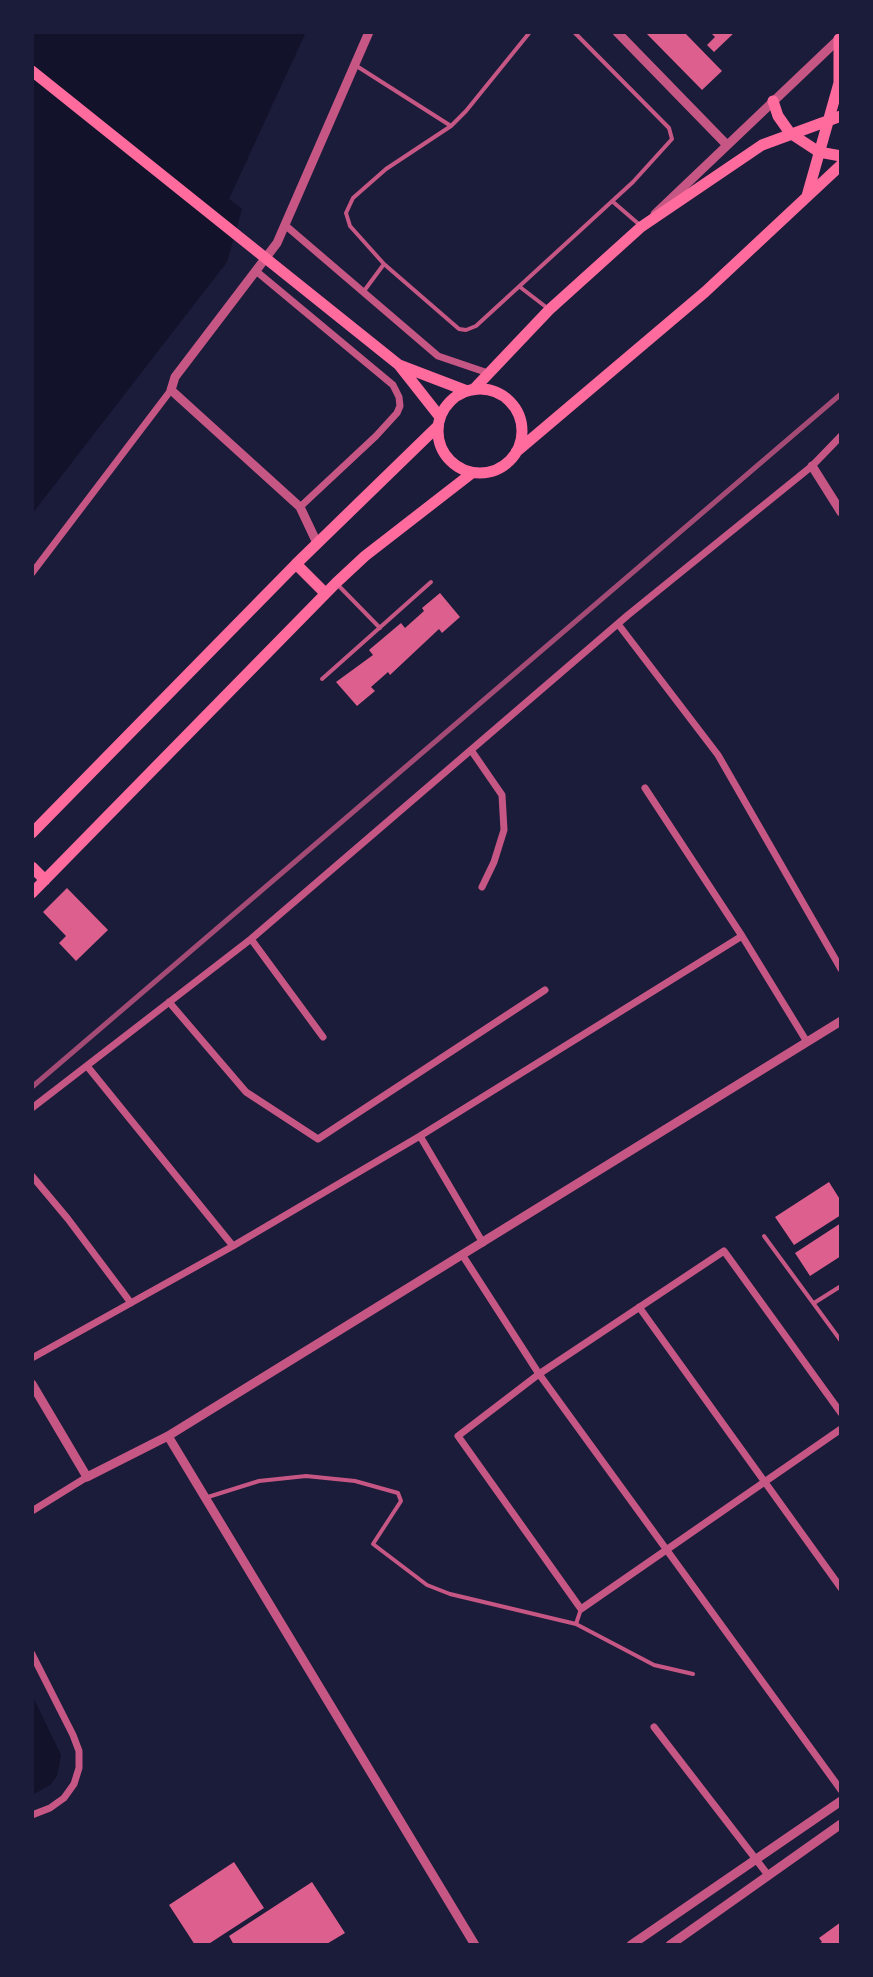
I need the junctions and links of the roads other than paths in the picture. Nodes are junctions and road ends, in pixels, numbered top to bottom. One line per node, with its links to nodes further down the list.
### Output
1 (369, 32): 6 (street)
2 (530, 32): 11 (lane)
3 (574, 32): 18 (lane)
4 (617, 32): 13 (street)
5 (840, 38): 8 (street); 10 (main road)
6 (354, 64): 11 (lane); 19 (street)
7 (32, 71): 26 (main road)
8 (773, 101): 12 (main road); 13 (street)
9 (841, 116): 10 (main road)
10 (827, 121): 12 (main road); 14 (main road)
11 (451, 126): 21 (lane)
12 (790, 133): 14 (main road); 20 (main road)
13 (726, 144): 20 (street)
14 (819, 152): 15 (main road); 17 (main road)
15 (841, 156)
16 (841, 165): 17 (main road)
17 (807, 196): 32 (main road)
18 (612, 201): 20 (lane); 23 (lane)
19 (285, 225): 22 (street); 24 (street)
20 (641, 227): 25 (main road)
21 (384, 264): 23 (lane); 24 (lane)
22 (256, 271): 28 (street); 35 (street)
23 (520, 287): 25 (lane)
24 (364, 291): 27 (street)
25 (549, 310): 27 (main road)
26 (399, 365): 29 (main road); 30 (main road)
27 (488, 373): 29 (main road)
28 (171, 390): 35 (street); 39 (street)
29 (470, 390): 30 (main road); 32 (main road)
30 (439, 421): 34 (main road); 37 (main road)
31 (841, 436): 33 (street)
32 (516, 452): 34 (main road)
33 (812, 466): 36 (street); 43 (street)
34 (472, 473): 41 (main road)
35 (300, 507): 37 (street)
36 (841, 512)
37 (317, 543): 38 (main road)
38 (296, 564): 42 (main road); 48 (main road)
39 (32, 573)
40 (431, 582): 44 (lane)
41 (336, 583): 42 (main road); 44 (lane)
42 (325, 593): 50 (main road)
43 (618, 624): 46 (street); 55 (street)
44 (380, 628): 45 (lane)
45 (322, 679)
46 (471, 750): 51 (street); 54 (street)
47 (645, 788): 53 (street)
48 (32, 833)
49 (32, 867): 50 (main road)
50 (45, 880): 52 (main road)
51 (482, 887)
52 (32, 893)
53 (742, 936): 60 (street); 63 (street)
54 (251, 939): 57 (street); 59 (street)
55 (841, 969)
56 (545, 990): 57 (street)
57 (169, 1002): 61 (street)
58 (841, 1021): 60 (street)
59 (323, 1037)
60 (807, 1042): 66 (street)
61 (87, 1066): 62 (street); 67 (street)
62 (32, 1108)
63 (420, 1136): 66 (street); 67 (street)
64 (32, 1176): 70 (street)
65 (764, 1236): 71 (lane)
66 (483, 1243): 68 (street)
67 (233, 1246): 70 (street)
68 (463, 1256): 75 (street); 79 (street)
69 (841, 1286): 71 (lane)
70 (131, 1303): 74 (street)
71 (814, 1303): 73 (lane)
72 (639, 1307): 75 (street); 77 (street); 81 (street)
73 (841, 1341)
74 (32, 1358)
75 (539, 1374): 84 (street); 86 (street)
76 (32, 1384): 80 (street)
77 (841, 1413)
78 (841, 1429): 81 (street)
79 (168, 1436): 80 (street); 82 (street)
80 (87, 1477): 83 (street)
81 (763, 1482): 84 (street); 85 (street)
82 (206, 1498): 87 (lane); 98 (street)
83 (32, 1511)
84 (664, 1549): 86 (street); 91 (street)
85 (841, 1588)
86 (581, 1609): 87 (lane)
87 (576, 1624): 89 (lane)
88 (32, 1654): 93 (street)
89 (693, 1674)
90 (654, 1727): 95 (street)
91 (841, 1790)
92 (841, 1801): 95 (street)
93 (32, 1815)
94 (841, 1824): 96 (street)
95 (756, 1859): 96 (street); 97 (street)
96 (768, 1875): 100 (street)
97 (644, 1942): 99 (street)
98 (475, 1945)
99 (631, 1945)
100 (670, 1945)

